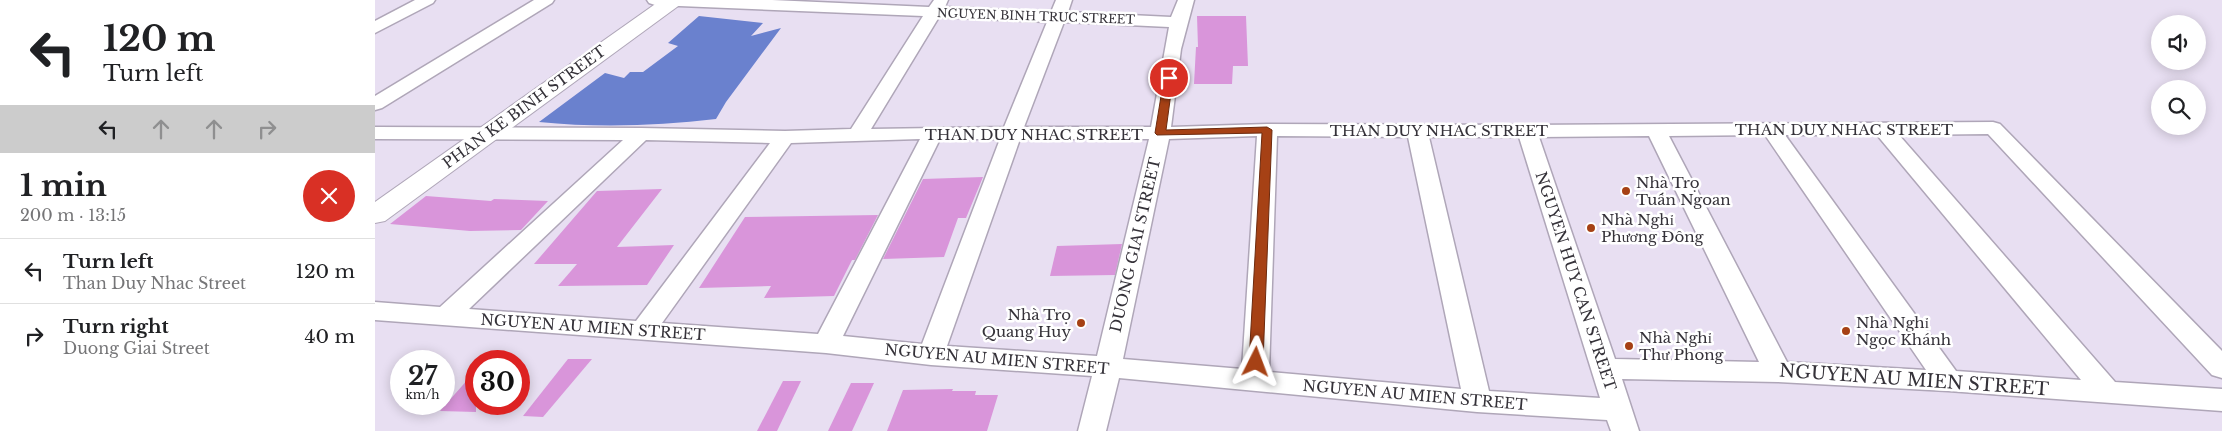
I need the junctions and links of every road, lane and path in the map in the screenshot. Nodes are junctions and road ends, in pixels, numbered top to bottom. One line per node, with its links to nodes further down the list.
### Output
1 (427, 0): 10 (street)
2 (546, 0): 11 (street)
3 (1064, 0): 8 (street)
4 (1186, 0): 9 (street, DUONG GIAI STREET)
5 (667, 1): 6 (street, NGUYEN BINH TRUC STREET); 22 (main road, PHAN KE BINH STREET)
6 (808, 3): 7 (street, NGUYEN BINH TRUC STREET)
7 (937, 6): 8 (street, NGUYEN BINH TRUC STREET); 24 (street)
8 (1057, 18): 9 (street, NGUYEN BINH TRUC STREET); 20 (street)
9 (1177, 22): 21 (street, DUONG GIAI STREET)
10 (375, 28)
11 (375, 104)
12 (1267, 130): 13 (street, THAN DUY NHAC STREET); 21 (street, THAN DUY NHAC STREET); 36 (street)
13 (1417, 130): 17 (street, THAN DUY NHAC STREET); 40 (street)
14 (1656, 130): 15 (street, THAN DUY NHAC STREET); 17 (street, THAN DUY NHAC STREET); 35 (street)
15 (1771, 130): 16 (street, THAN DUY NHAC STREET); 37 (street)
16 (1884, 130): 34 (street, THAN DUY NHAC STREET); 38 (street)
17 (1527, 132): 33 (street, NGUYEN HUY CAN STREET)
18 (375, 133): 22 (street, THAN DUY NHAC STREET)
19 (933, 133): 20 (street, THAN DUY NHAC STREET); 24 (street, THAN DUY NHAC STREET); 30 (street)
20 (1012, 133): 21 (street, THAN DUY NHAC STREET); 31 (street)
21 (1160, 133): 32 (street, DUONG GIAI STREET)
22 (486, 134): 23 (street, THAN DUY NHAC STREET); 26 (main road, PHAN KE BINH STREET)
23 (641, 134): 25 (street, THAN DUY NHAC STREET); 28 (street)
24 (857, 136): 25 (street, THAN DUY NHAC STREET)
25 (785, 137): 29 (street)
26 (375, 215)
27 (375, 311): 28 (street, NGUYEN AU MIEN STREET)
28 (446, 316): 29 (street, NGUYEN AU MIEN STREET)
29 (643, 330): 30 (street, NGUYEN AU MIEN STREET)
30 (826, 344): 31 (street, NGUYEN AU MIEN STREET)
31 (931, 355): 32 (street, NGUYEN AU MIEN STREET)
32 (1108, 368): 36 (street, NGUYEN AU MIEN STREET); 42 (street, DUONG GIAI STREET)
33 (1605, 368): 35 (street, NGUYEN AU MIEN STREET); 41 (street, NGUYEN HUY CAN STREET)
34 (2222, 368)
35 (1778, 372): 37 (street, NGUYEN AU MIEN STREET)
36 (1255, 381): 40 (street, NGUYEN AU MIEN STREET)
37 (1948, 381): 38 (street, NGUYEN AU MIEN STREET)
38 (2108, 393): 39 (street, NGUYEN AU MIEN STREET)
39 (2222, 400)
40 (1477, 401): 41 (street, NGUYEN AU MIEN STREET)
41 (1622, 420)
42 (1092, 431)

